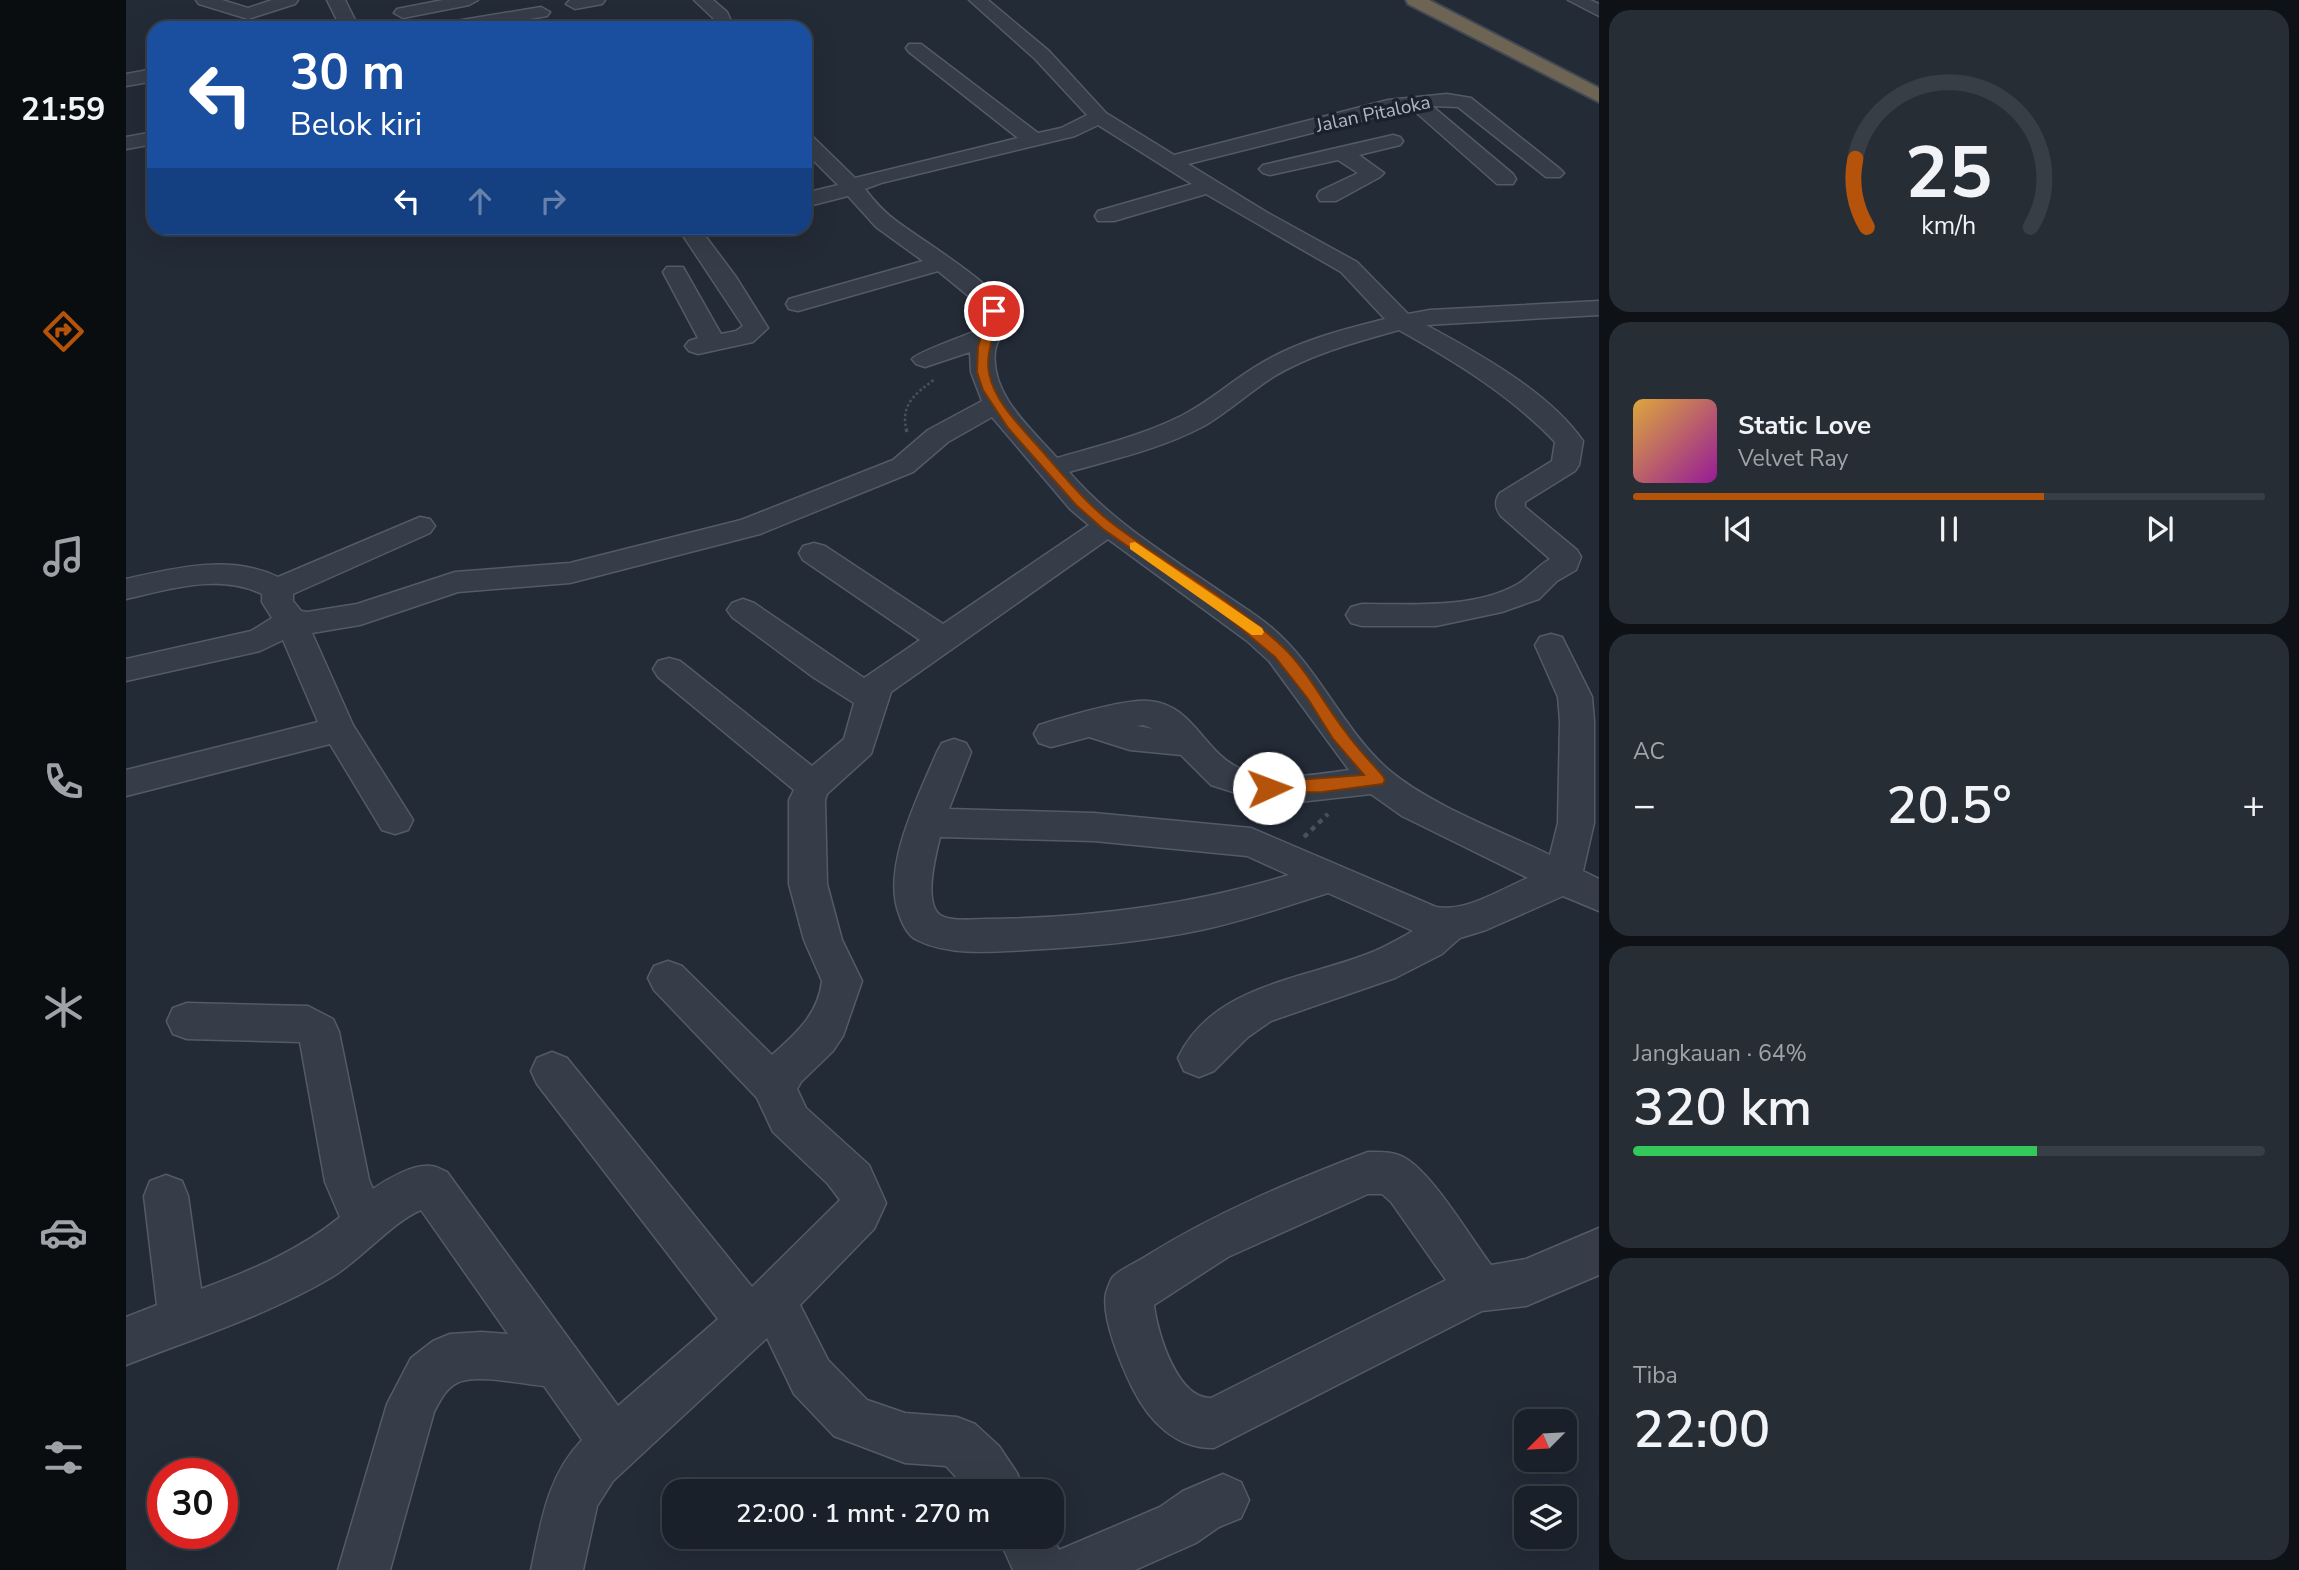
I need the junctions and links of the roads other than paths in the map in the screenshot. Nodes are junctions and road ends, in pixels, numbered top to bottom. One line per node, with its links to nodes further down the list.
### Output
1 (205, 0): 10 (street)
2 (336, 0): 17 (street)
3 (469, 0): 15 (street)
4 (488, 0): 16 (street)
5 (596, 0): 11 (street)
6 (703, 0): 19 (street)
7 (979, 0): 26 (street)
8 (1415, 0): 23 (highway)
9 (1577, 0): 14 (street)
10 (232, 4): 12 (street)
11 (575, 4)
12 (287, 11)
13 (541, 12): 16 (street)
14 (1599, 12)
15 (402, 14)
16 (497, 18): 18 (street)
17 (346, 21)
18 (481, 21)
19 (723, 21)
20 (915, 48): 28 (street)
21 (147, 76): 22 (street)
22 (126, 80)
23 (1599, 96)
24 (1416, 102): 25 (street, Jalan Pitaloka); 34 (street, Jalan Pitaloka); 35 (street)
25 (1360, 114): 31 (street); 32 (street, Jalan Pitaloka)
26 (1099, 117): 28 (street); 32 (street)
27 (147, 139): 29 (street)
28 (1035, 141): 37 (street)
29 (126, 143)
30 (812, 147): 37 (street)
31 (1341, 153): 33 (street); 38 (street)
32 (1172, 162): 36 (street)
33 (1270, 169)
34 (1553, 173)
35 (1504, 179)
36 (1210, 186): 40 (street); 46 (street)
37 (853, 188): 39 (street); 42 (street)
38 (1328, 196)
39 (812, 198)
40 (1106, 216)
41 (693, 235): 43 (street)
42 (942, 263): 44 (street); 47 (street)
43 (675, 272)
44 (797, 304)
45 (1599, 308): 46 (street)
46 (1402, 322): 50 (street); 57 (street)
47 (986, 340): 48 (street); 49 (street)
48 (925, 359)
49 (997, 403): 50 (street); 58 (street)
50 (1051, 469): 52 (street)
51 (420, 526): 55 (street)
52 (1107, 526): 59 (street); 68 (street)
53 (814, 553): 59 (street)
54 (126, 589): 55 (street)
55 (278, 589): 58 (street)
56 (743, 610): 64 (street)
57 (1362, 615)
58 (291, 621): 62 (street); 65 (street)
59 (942, 639): 64 (street)
60 (1551, 645): 63 (street)
61 (669, 669): 70 (street)
62 (126, 670)
63 (1585, 690): 74 (street)
64 (871, 698): 70 (street)
65 (338, 729): 69 (street); 71 (street)
66 (1051, 734): 68 (street)
67 (954, 752): 72 (street)
68 (1377, 780): 74 (street)
69 (126, 783)
70 (813, 786): 81 (street)
71 (395, 821)
72 (927, 823): 73 (street); 73 (street)
73 (1331, 877): 76 (street)
74 (1563, 879): 75 (street); 76 (street)
75 (1599, 896)
76 (1449, 925): 79 (street)
77 (668, 978): 81 (street)
78 (187, 1021): 83 (street)
79 (1199, 1058)
80 (552, 1071): 86 (street)
81 (776, 1088): 86 (street)
82 (166, 1196): 87 (street)
83 (366, 1224): 87 (street); 89 (street)
84 (1599, 1251): 85 (street)
85 (1479, 1288): 85 (street)
86 (768, 1316): 90 (street); 91 (street)
87 (182, 1318): 88 (street)
88 (126, 1341)
89 (557, 1363): 90 (street); 94 (street)
90 (614, 1443): 95 (street)
91 (991, 1479)
92 (1223, 1500): 97 (street)
93 (1030, 1549): 96 (street)
94 (364, 1570)
95 (558, 1570)
96 (1041, 1570)
97 (1074, 1570)

